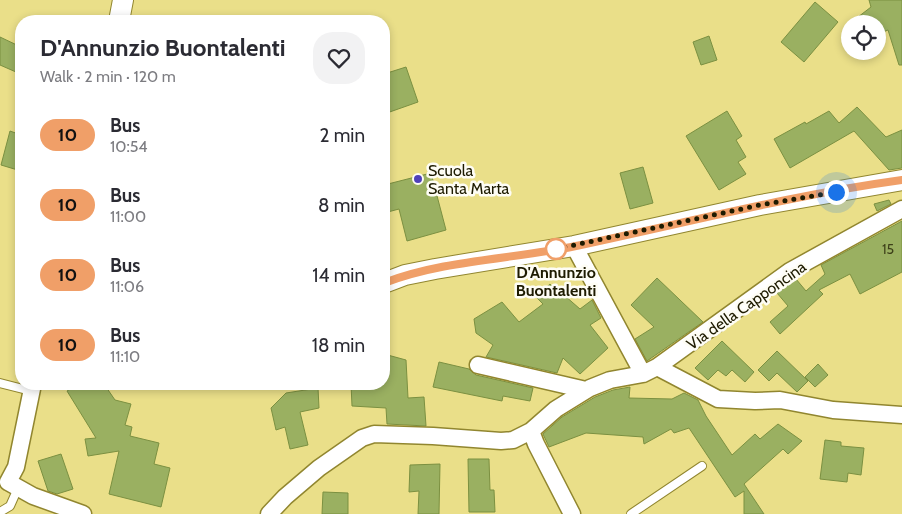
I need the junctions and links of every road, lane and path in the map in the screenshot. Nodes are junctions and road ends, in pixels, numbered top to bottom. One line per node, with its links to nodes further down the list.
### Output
1 (124, 0): 2 (street)
2 (120, 15)
3 (902, 180): 5 (street)
4 (900, 210): 8 (street, Via della Capponcina)
5 (574, 246): 6 (street); 8 (street)
6 (390, 281)
7 (478, 365): 12 (street)
8 (650, 371): 12 (street, Via della Capponcina); 13 (street)
9 (0, 383): 10 (lane)
10 (15, 385)
11 (31, 390): 16 (street)
12 (586, 390): 14 (street, Via della Capponcina)
13 (902, 415)
14 (531, 430): 19 (street, Via della Capponcina); 20 (street)
15 (702, 466): 21 (lane)
16 (9, 485): 17 (lane); 18 (street)
17 (0, 512)
18 (83, 514)
19 (270, 514)
20 (572, 514)
21 (631, 514)

